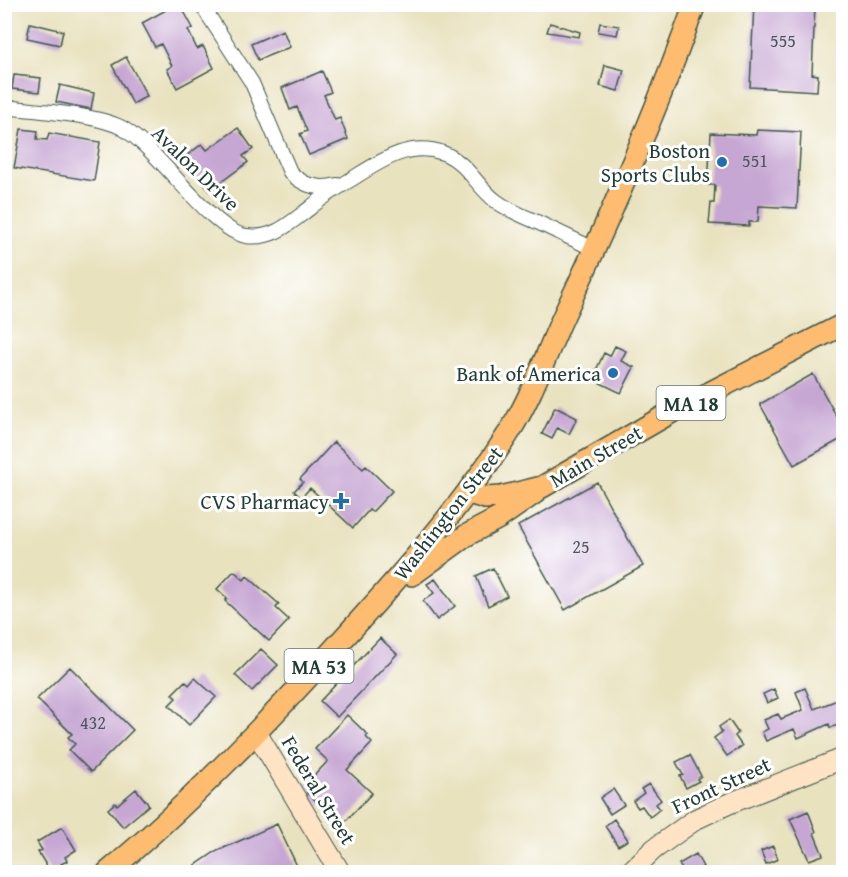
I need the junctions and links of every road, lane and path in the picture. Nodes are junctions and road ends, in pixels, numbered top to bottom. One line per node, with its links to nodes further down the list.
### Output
1 (201, 4): 4 (street, Avalon Drive)
2 (695, 4): 5 (main road, Washington Street / MA 53)
3 (4, 107): 4 (street, Avalon Drive)
4 (345, 183): 5 (street, Avalon Drive)
5 (594, 249): 8 (main road, Washington Street / MA 53)
6 (843, 324): 7 (main road, Main Street / MA 18)
7 (542, 488): 8 (main road, Main Street / MA 18); 9 (main road, MA 18)
8 (465, 498): 9 (main road); 10 (main road, Washington Street / MA 53)
9 (510, 511): 10 (main road)
10 (380, 599): 11 (main road, Washington Street / MA 53)
11 (256, 732): 13 (main road, Washington Street / MA 53); 14 (street, Federal Street)
12 (843, 758): 15 (street, Front Street)
13 (108, 873)
14 (340, 873)
15 (630, 873)

